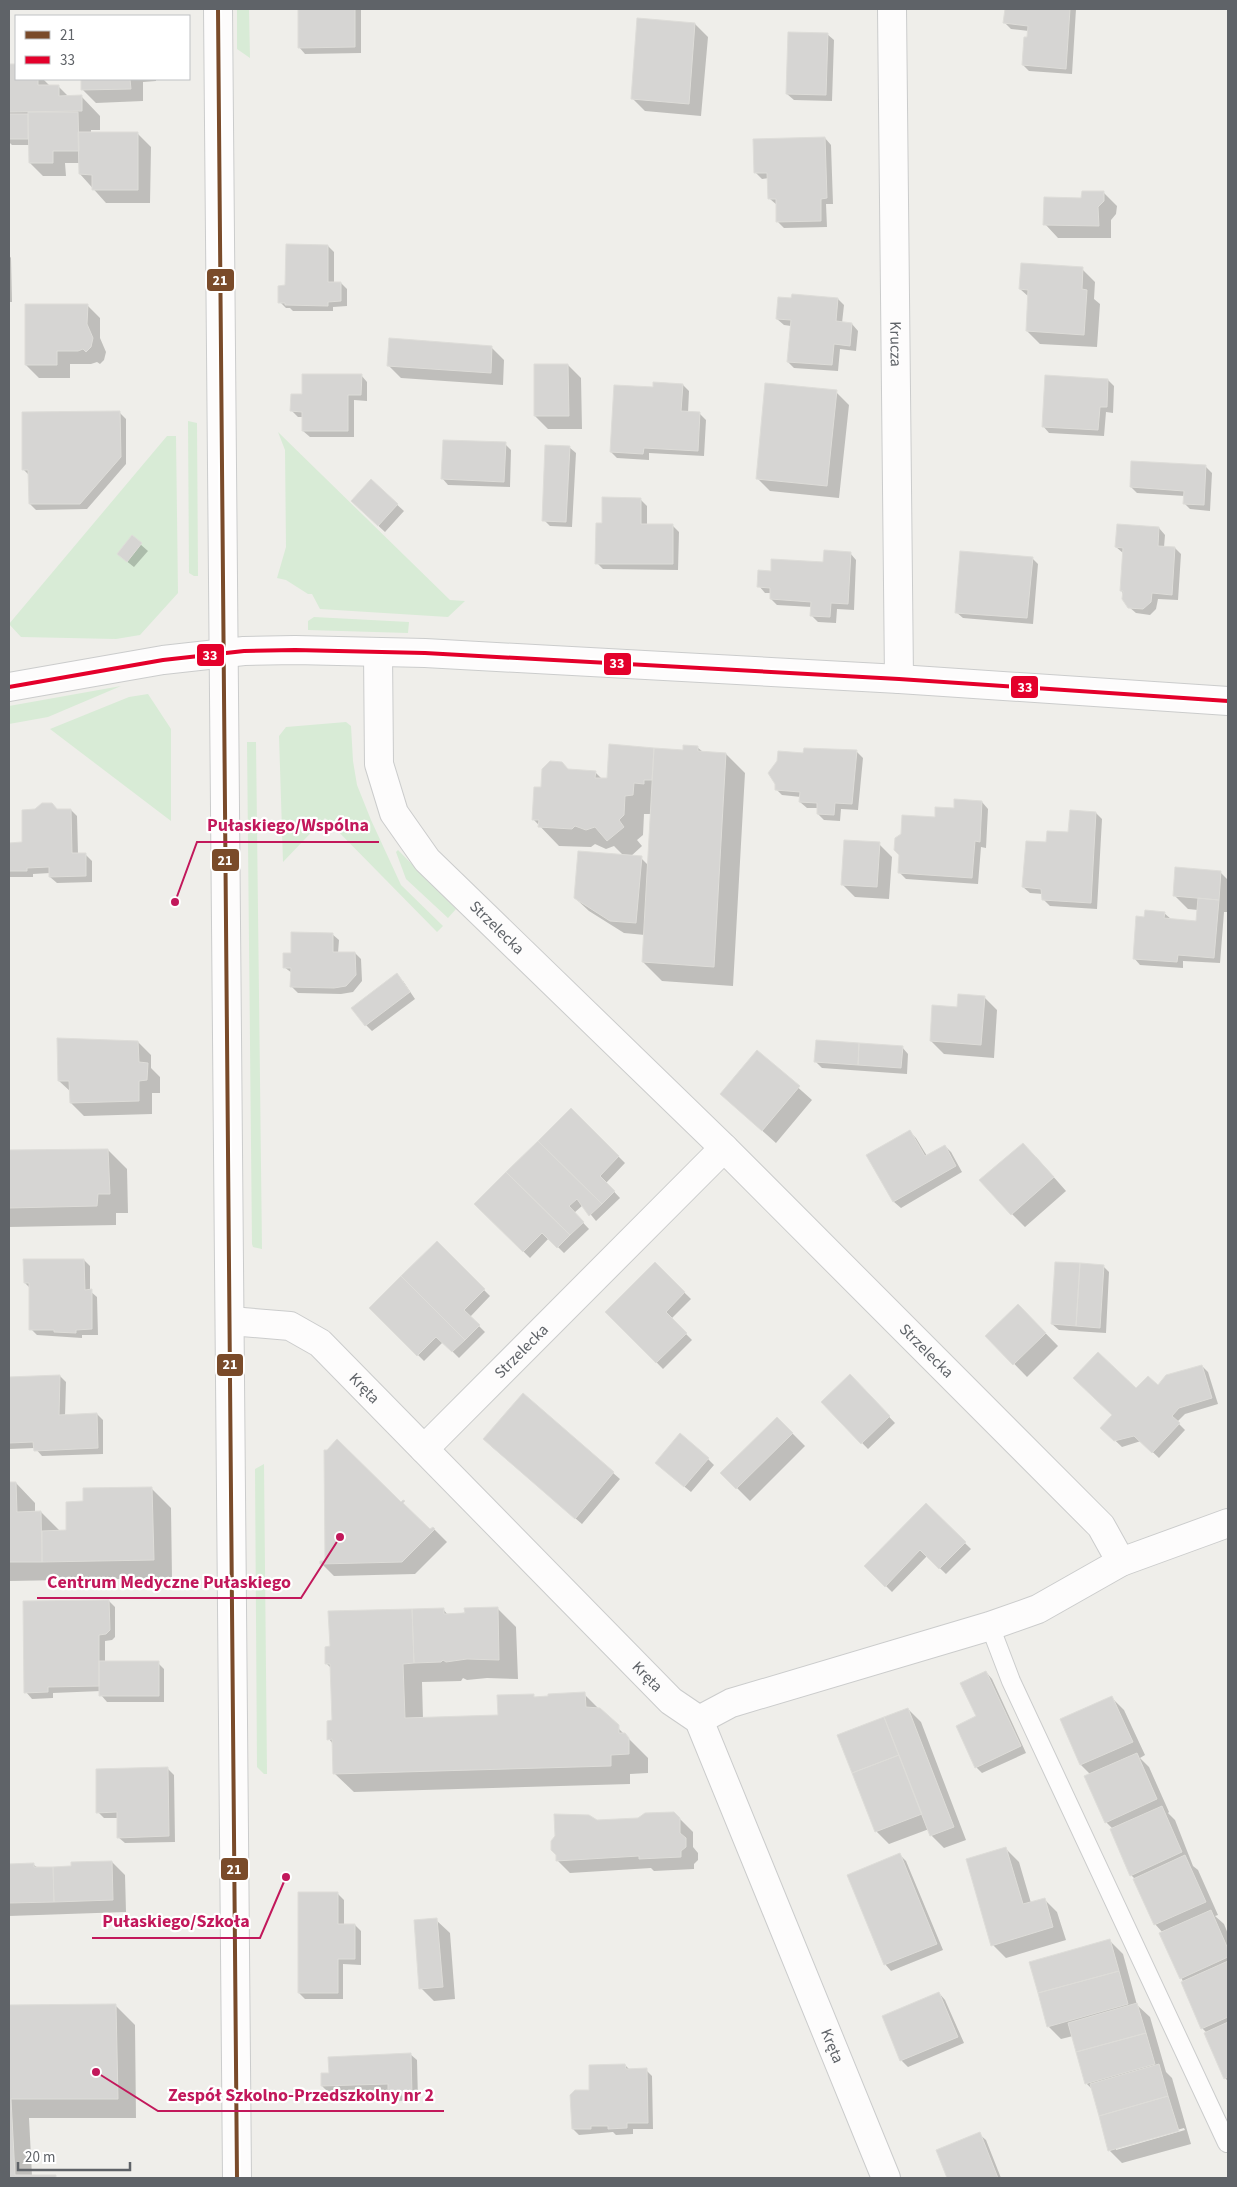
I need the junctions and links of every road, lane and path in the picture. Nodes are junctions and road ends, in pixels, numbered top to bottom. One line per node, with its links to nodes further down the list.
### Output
1 (218, 9): 4 (street)
2 (892, 9): 5 (street, Krucza)
3 (378, 652): 4 (street); 5 (street); 8 (street, Strzelecka)
4 (223, 653): 6 (street); 9 (street)
5 (900, 679): 7 (street)
6 (9, 687)
7 (1228, 701)
8 (724, 1148): 10 (street, Strzelecka); 12 (street, Strzelecka)
9 (230, 1321): 10 (street, Kręta); 16 (street)
10 (424, 1449): 14 (street, Kręta)
11 (1228, 1523): 12 (street)
12 (1121, 1562): 13 (street)
13 (990, 1626): 14 (street); 15 (lane)
14 (699, 1720): 17 (street, Kręta)
15 (1227, 2143)
16 (237, 2178)
17 (886, 2178)

